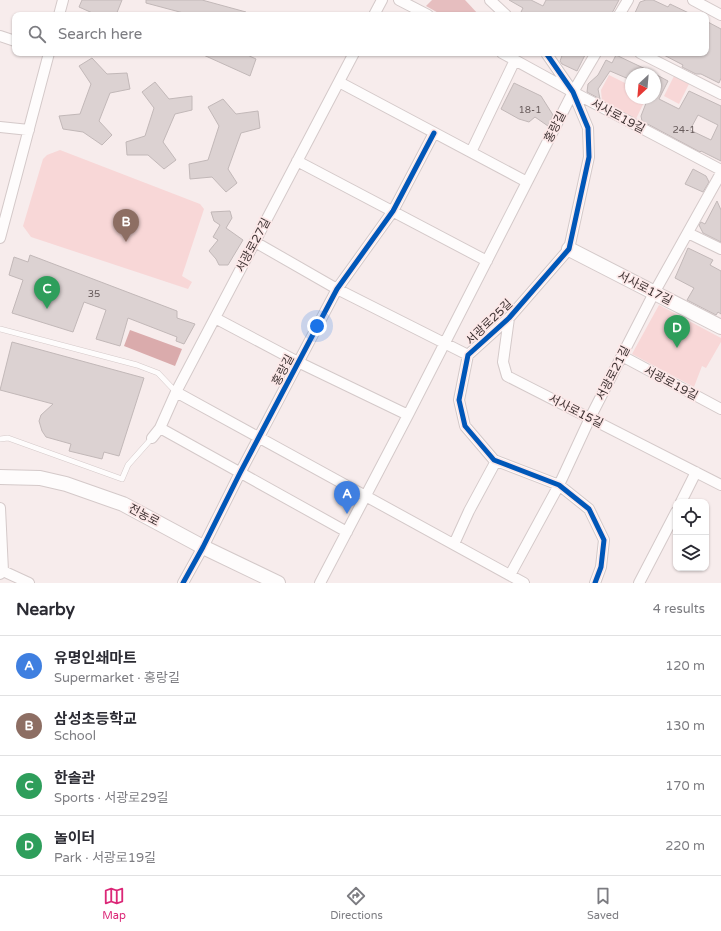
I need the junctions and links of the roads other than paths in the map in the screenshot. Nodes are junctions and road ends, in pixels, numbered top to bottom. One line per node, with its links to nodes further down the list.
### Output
1 (63, 0): 7 (street)
2 (382, 0): 8 (street)
3 (399, 0): 9 (street)
4 (490, 0): 10 (street)
5 (628, 0): 11 (street)
6 (692, 0): 12 (street)
7 (60, 12)
8 (376, 12)
9 (422, 12)
10 (501, 12)
11 (621, 12)
12 (721, 15)
13 (0, 36): 14 (street)
14 (12, 40)
15 (48, 56): 26 (street)
16 (352, 56): 22 (street, 서광로27길)
17 (508, 56): 21 (street, 서사로19길)
18 (548, 56): 23 (street, 서광로25길)
19 (594, 56): 23 (street, 홍랑길)
20 (646, 56): 24 (street)
21 (515, 60): 23 (street, 서사로19길); 28 (street)
22 (339, 82): 27 (street); 29 (street, 서광로27길)
23 (572, 92): 30 (street, 서사로19길); 32 (street, 홍랑길); 38 (street, 서광로25길)
24 (721, 94)
25 (0, 127): 26 (street)
26 (28, 130): 34 (street)
27 (434, 133): 28 (street); 33 (street, 홍랑길)
28 (471, 152): 32 (street)
29 (297, 161): 33 (street); 37 (street, 서광로27길)
30 (721, 170)
31 (721, 173): 35 (street, 서광로21길)
32 (527, 182): 40 (street, 홍랑길)
33 (393, 210): 40 (street); 41 (street, 홍랑길)
34 (3, 213): 36 (street)
35 (688, 233): 39 (street); 42 (street, 서광로21길)
36 (0, 238)
37 (255, 242): 41 (street); 43 (street, 서광로27길)
38 (569, 249): 42 (street, 서사로17길); 44 (street, 서광로25길)
39 (721, 249)
40 (487, 261): 47 (street, 홍랑길)
41 (337, 289): 47 (street); 50 (street, 홍랑길)
42 (654, 293): 45 (street, 서사로17길); 49 (street, 서광로21길)
43 (215, 318): 50 (street, 홍랑길); 51 (street, 서광로27길)
44 (509, 318): 48 (street, 서광로25길); 54 (street, 서사로15길)
45 (721, 327)
46 (0, 329): 51 (lane)
47 (445, 343): 48 (street); 53 (street, 홍랑길)
48 (468, 355): 59 (street, 서광로25길)
49 (622, 356): 52 (street, 서광로19길); 54 (street, 서광로21길)
50 (298, 362): 53 (street, 홍랑길); 57 (street, 홍랑길)
51 (176, 392): 55 (street, 서광로27길); 57 (street)
52 (721, 409)
53 (408, 415): 65 (street, 홍랑길)
54 (590, 418): 60 (street, 서사로15길); 63 (street, 서광로21길)
55 (160, 428): 56 (street, 서광로27길); 61 (street)
56 (152, 438): 58 (lane)
57 (258, 438): 61 (street, 홍랑길); 65 (street)
58 (0, 439)
59 (496, 461): 63 (street, 서광로25길); 70 (street)
60 (696, 472): 64 (street, 서사로15길); 66 (street)
61 (240, 473): 69 (street); 71 (street, 홍랑길)
62 (0, 477): 71 (street, 전농로)
63 (558, 485): 73 (street, 서광로21길); 79 (street, 서광로25길)
64 (721, 485)
65 (366, 496): 69 (street, 홍랑길); 70 (street)
66 (682, 499)
67 (0, 508): 72 (street)
68 (673, 518): 80 (street)
69 (347, 532): 77 (street, 홍랑길)
70 (454, 544): 73 (street)
71 (203, 546): 75 (street, 홍랑길); 76 (street, 전농로)
72 (1, 572): 74 (street)
73 (510, 575): 78 (street)
74 (29, 583)
75 (182, 583)
76 (278, 583)
77 (320, 583)
78 (524, 583)
79 (595, 583)
80 (639, 583)

